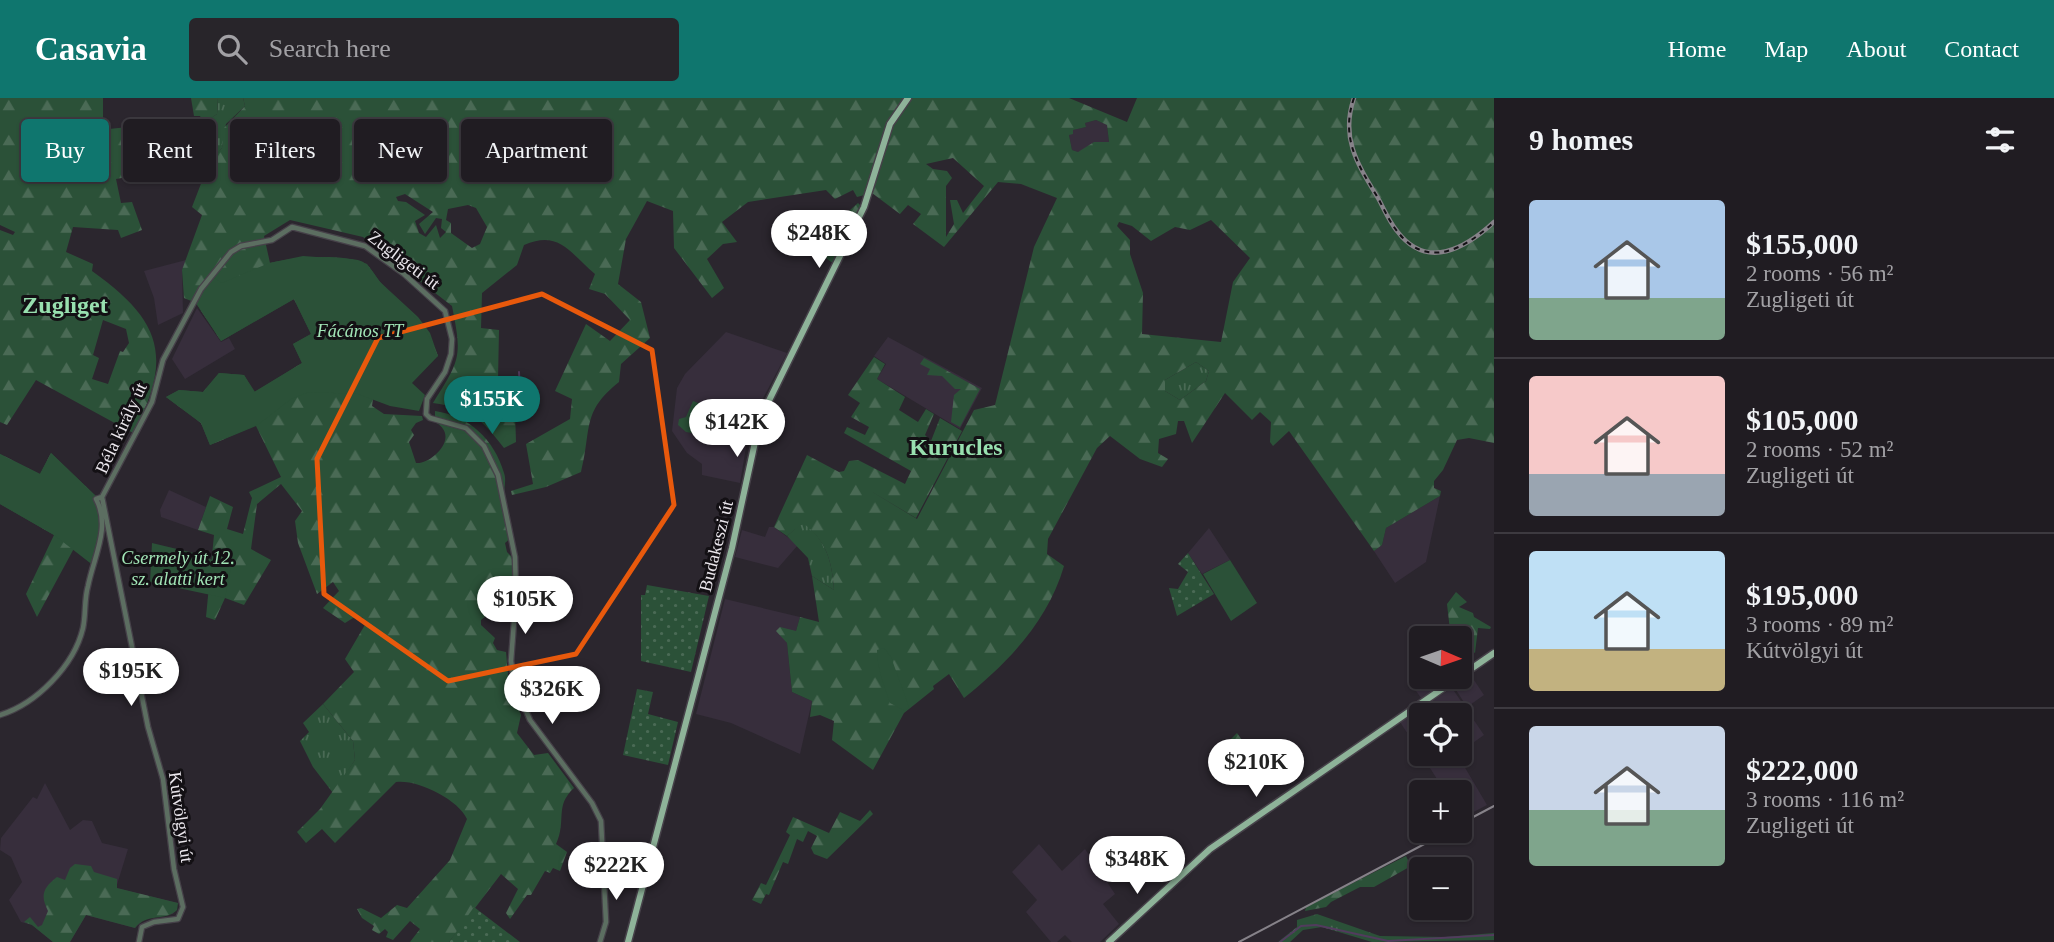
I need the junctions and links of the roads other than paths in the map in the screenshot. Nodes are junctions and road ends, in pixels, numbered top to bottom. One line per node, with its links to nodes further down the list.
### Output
1 (908, 98): 8 (main road, Budakeszi út)
2 (160, 368): 3 (street, Béla király út); 7 (street, Zugligeti út)
3 (102, 501): 5 (street, Béla király út); 6 (street, Kútvölgyi út)
4 (1494, 653): 9 (main road)
5 (0, 715)
6 (139, 942)
7 (600, 942)
8 (628, 942)
9 (1109, 942)

